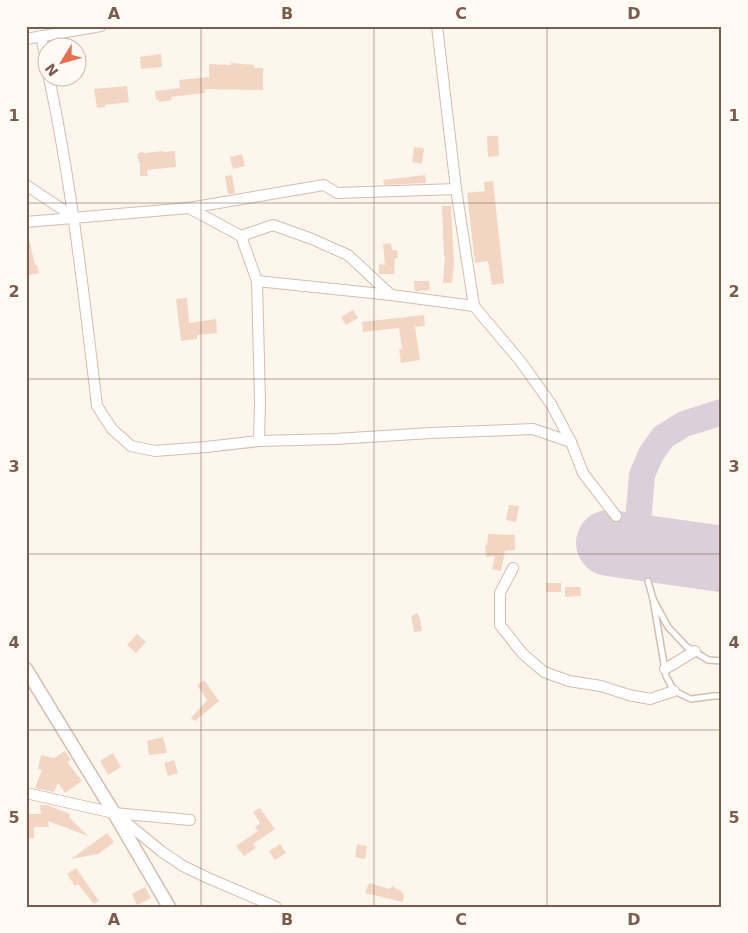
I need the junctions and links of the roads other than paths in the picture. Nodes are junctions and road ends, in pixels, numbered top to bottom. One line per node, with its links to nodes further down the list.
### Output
1 (101, 26): 3 (street)
2 (437, 26): 7 (street)
3 (41, 36): 4 (street)
4 (26, 39)
5 (51, 88): 9 (street)
6 (26, 185): 9 (street)
7 (456, 188): 8 (street); 14 (street)
8 (189, 208): 9 (street); 11 (street)
9 (74, 217): 10 (street); 15 (street)
10 (26, 222)
11 (242, 236): 12 (street); 13 (street)
12 (258, 282): 13 (street); 15 (street)
13 (391, 295): 14 (street)
14 (474, 306): 16 (street)
15 (259, 441): 16 (street)
16 (571, 442): 17 (street)
17 (616, 516)
18 (513, 568): 25 (street)
19 (648, 581): 20 (lane)
20 (653, 598): 21 (lane); 24 (lane)
21 (694, 651): 22 (lane); 24 (street)
22 (722, 661)
23 (26, 669): 28 (street)
24 (665, 669): 25 (lane)
25 (674, 691): 26 (lane)
26 (722, 696)
27 (26, 793): 28 (street)
28 (114, 813): 29 (street); 30 (street); 31 (street)
29 (190, 820)
30 (169, 907)
31 (276, 907)

